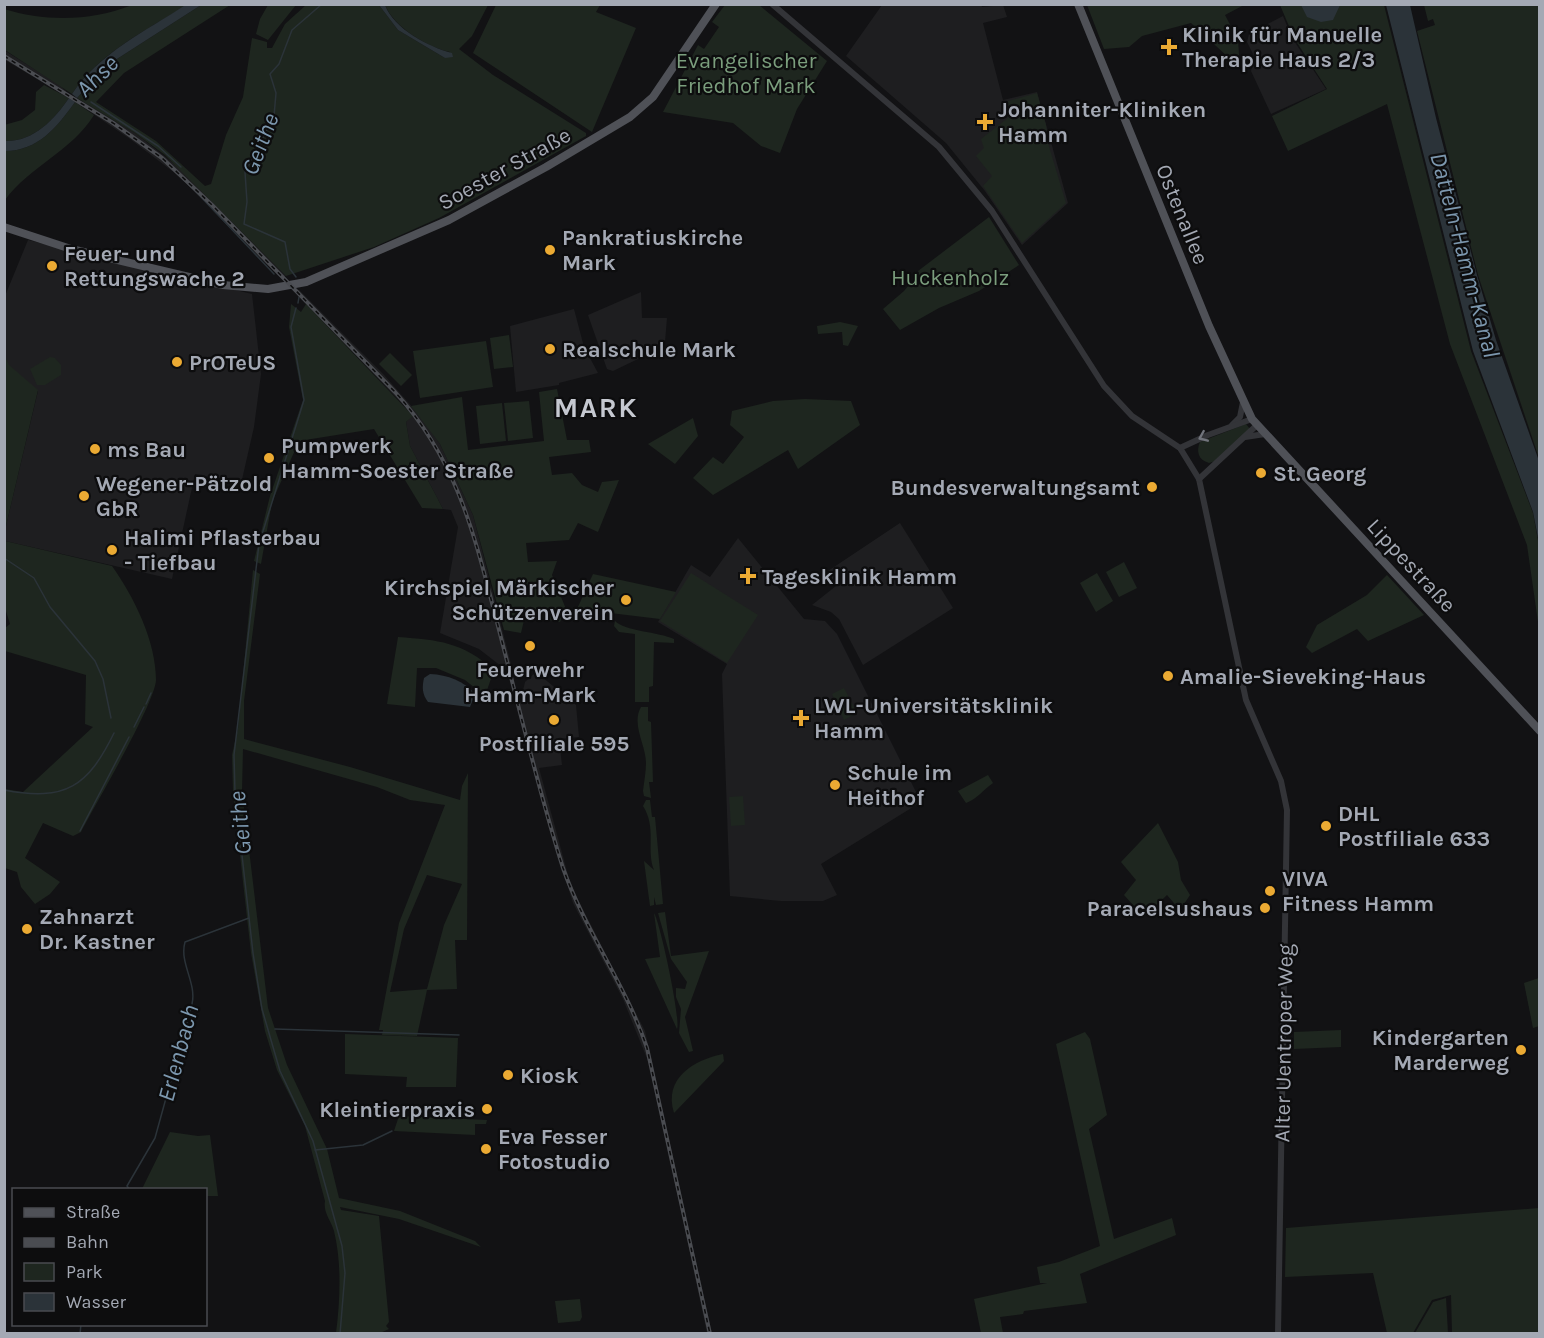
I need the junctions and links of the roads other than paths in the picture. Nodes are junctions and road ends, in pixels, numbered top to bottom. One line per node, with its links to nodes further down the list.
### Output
1 (716, 4): 4 (main road, Soester Straße)
2 (772, 4): 10 (street)
3 (1078, 4): 5 (main road, Ostenallee)
4 (4, 228)
5 (1243, 402): 6 (main road, Ostenallee); 7 (street)
6 (1255, 422): 7 (street); 8 (main road, Lippestraße); 9 (street)
7 (1228, 427): 10 (street, one-way to 10)
8 (1265, 434): 9 (street); 12 (main road, Lippestraße)
9 (1245, 438): 11 (street)
10 (1180, 448): 11 (street, Alter Uentroper Weg)
11 (1199, 479): 13 (street, Alter Uentroper Weg)
12 (1539, 731)
13 (1278, 1334)

